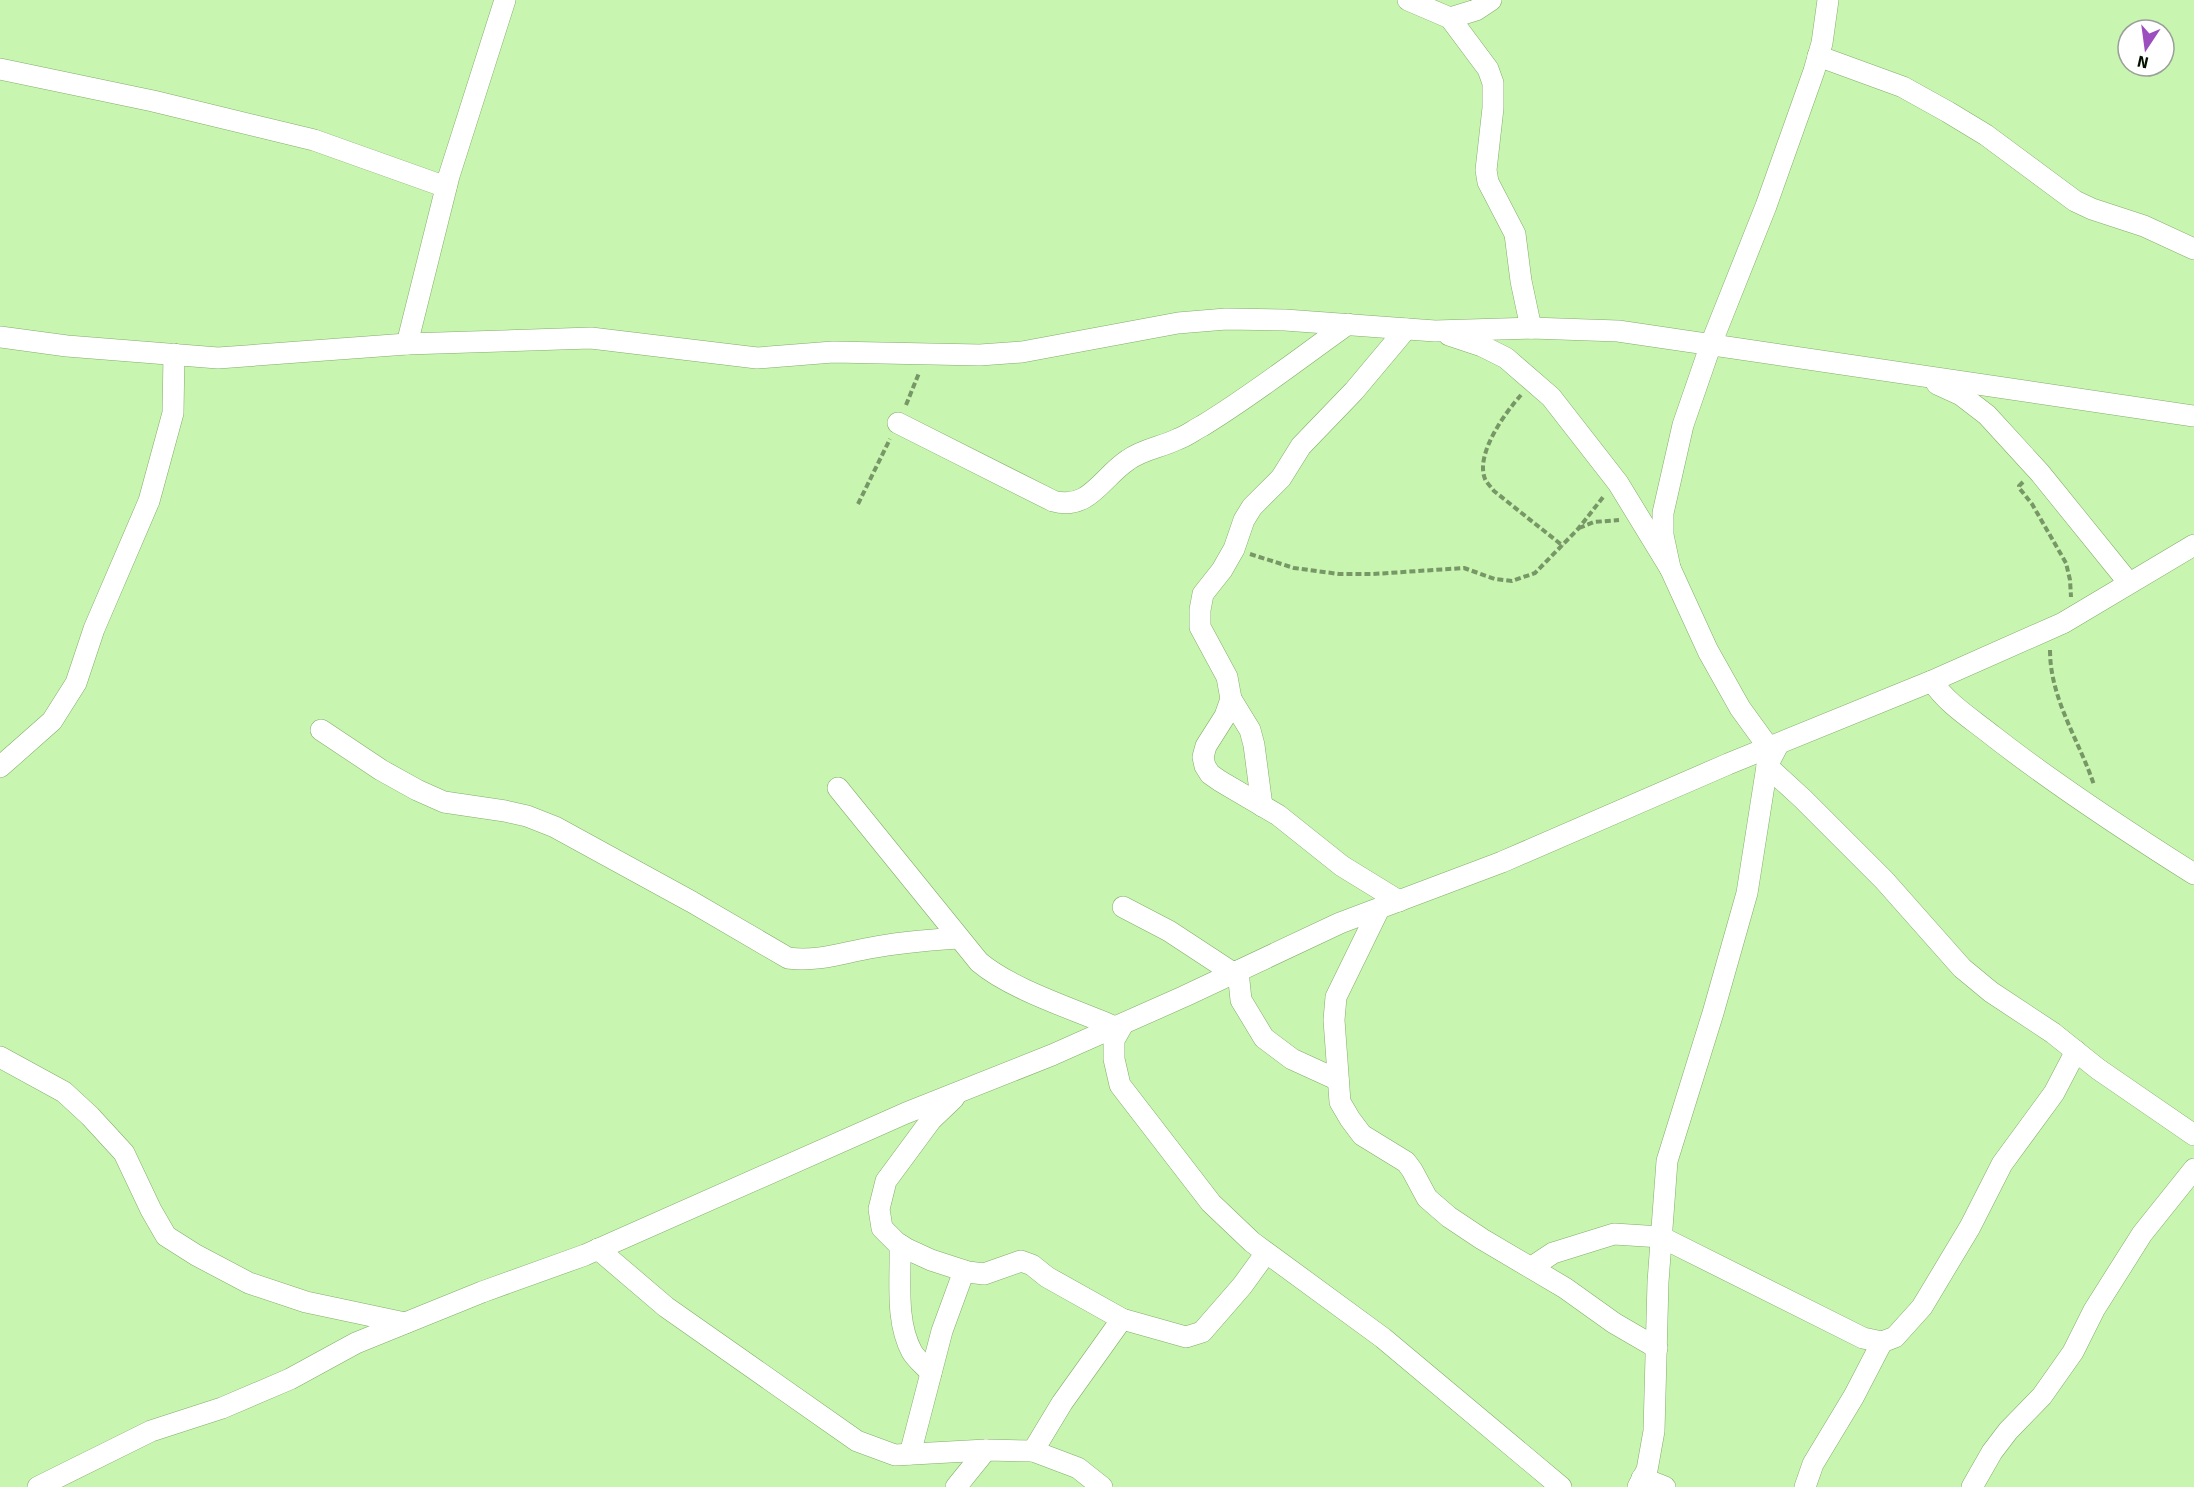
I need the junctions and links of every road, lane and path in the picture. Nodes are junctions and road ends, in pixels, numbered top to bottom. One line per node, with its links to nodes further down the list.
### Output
1 (505, 0): 8 (street)
2 (1408, 0): 5 (street)
3 (1491, 0): 5 (street)
4 (1820, 2): 6 (street)
5 (1450, 18): 11 (street)
6 (1818, 56): 9 (street); 16 (street)
7 (0, 69): 8 (street)
8 (446, 187): 15 (street)
9 (2194, 249)
10 (1348, 324): 12 (street); 15 (street); 21 (street)
11 (1531, 328): 13 (street); 16 (street)
12 (1406, 329): 13 (street); 28 (street)
13 (1435, 331): 19 (street)
14 (0, 337): 17 (street)
15 (407, 344): 17 (street)
16 (1712, 344): 18 (street); 29 (street)
17 (174, 354): 36 (street)
18 (1921, 376): 20 (street); 22 (street)
19 (1533, 382): 23 (street); 27 (path)
20 (2194, 416)
21 (898, 423)
22 (2040, 473): 30 (street); 31 (path)
23 (1618, 483): 24 (street); 25 (path)
24 (1640, 520): 25 (path); 29 (street)
25 (1578, 529): 27 (path)
26 (2194, 545): 30 (street)
27 (1563, 546): 28 (path)
28 (1234, 549): 33 (street)
29 (1670, 568): 35 (street)
30 (2129, 584): 31 (street)
31 (2069, 619): 32 (street); 39 (path)
32 (1932, 681): 35 (street); 39 (street)
33 (1231, 699): 38 (street); 38 (street)
34 (321, 730): 44 (street)
35 (1771, 753): 41 (street); 47 (street); 53 (street)
36 (4, 760)
37 (838, 788): 44 (street)
38 (1262, 806): 41 (street)
39 (2107, 818): 40 (street)
40 (2194, 874)
41 (1400, 901): 43 (street)
42 (1123, 907): 45 (street)
43 (1379, 909): 45 (street); 49 (street)
44 (958, 938): 46 (street)
45 (1235, 972): 46 (street); 49 (street)
46 (1119, 1025): 50 (street); 56 (street)
47 (2076, 1051): 51 (street); 61 (street)
48 (0, 1058): 60 (street)
49 (1338, 1080): 57 (street)
50 (963, 1090): 54 (street); 55 (street)
51 (2194, 1135)
52 (2194, 1169): 74 (street)
53 (1661, 1237): 57 (street); 61 (street); 62 (street)
54 (900, 1245): 58 (street); 63 (street)
55 (598, 1249): 60 (street); 66 (street)
56 (1266, 1253): 59 (street); 71 (street)
57 (1532, 1267): 62 (street)
58 (964, 1270): 59 (street); 63 (street)
59 (1122, 1319): 65 (street)
60 (405, 1323): 68 (street)
61 (1882, 1342): 73 (street)
62 (1657, 1348): 67 (street)
63 (931, 1373): 66 (street)
64 (986, 1449): 65 (street); 66 (street); 69 (street)
65 (1033, 1450): 70 (street)
66 (910, 1454)
67 (1640, 1483): 72 (street)
68 (38, 1487)
69 (956, 1487)
70 (1102, 1487)
71 (1561, 1487)
72 (1665, 1487)
73 (1805, 1487)
74 (1972, 1487)

